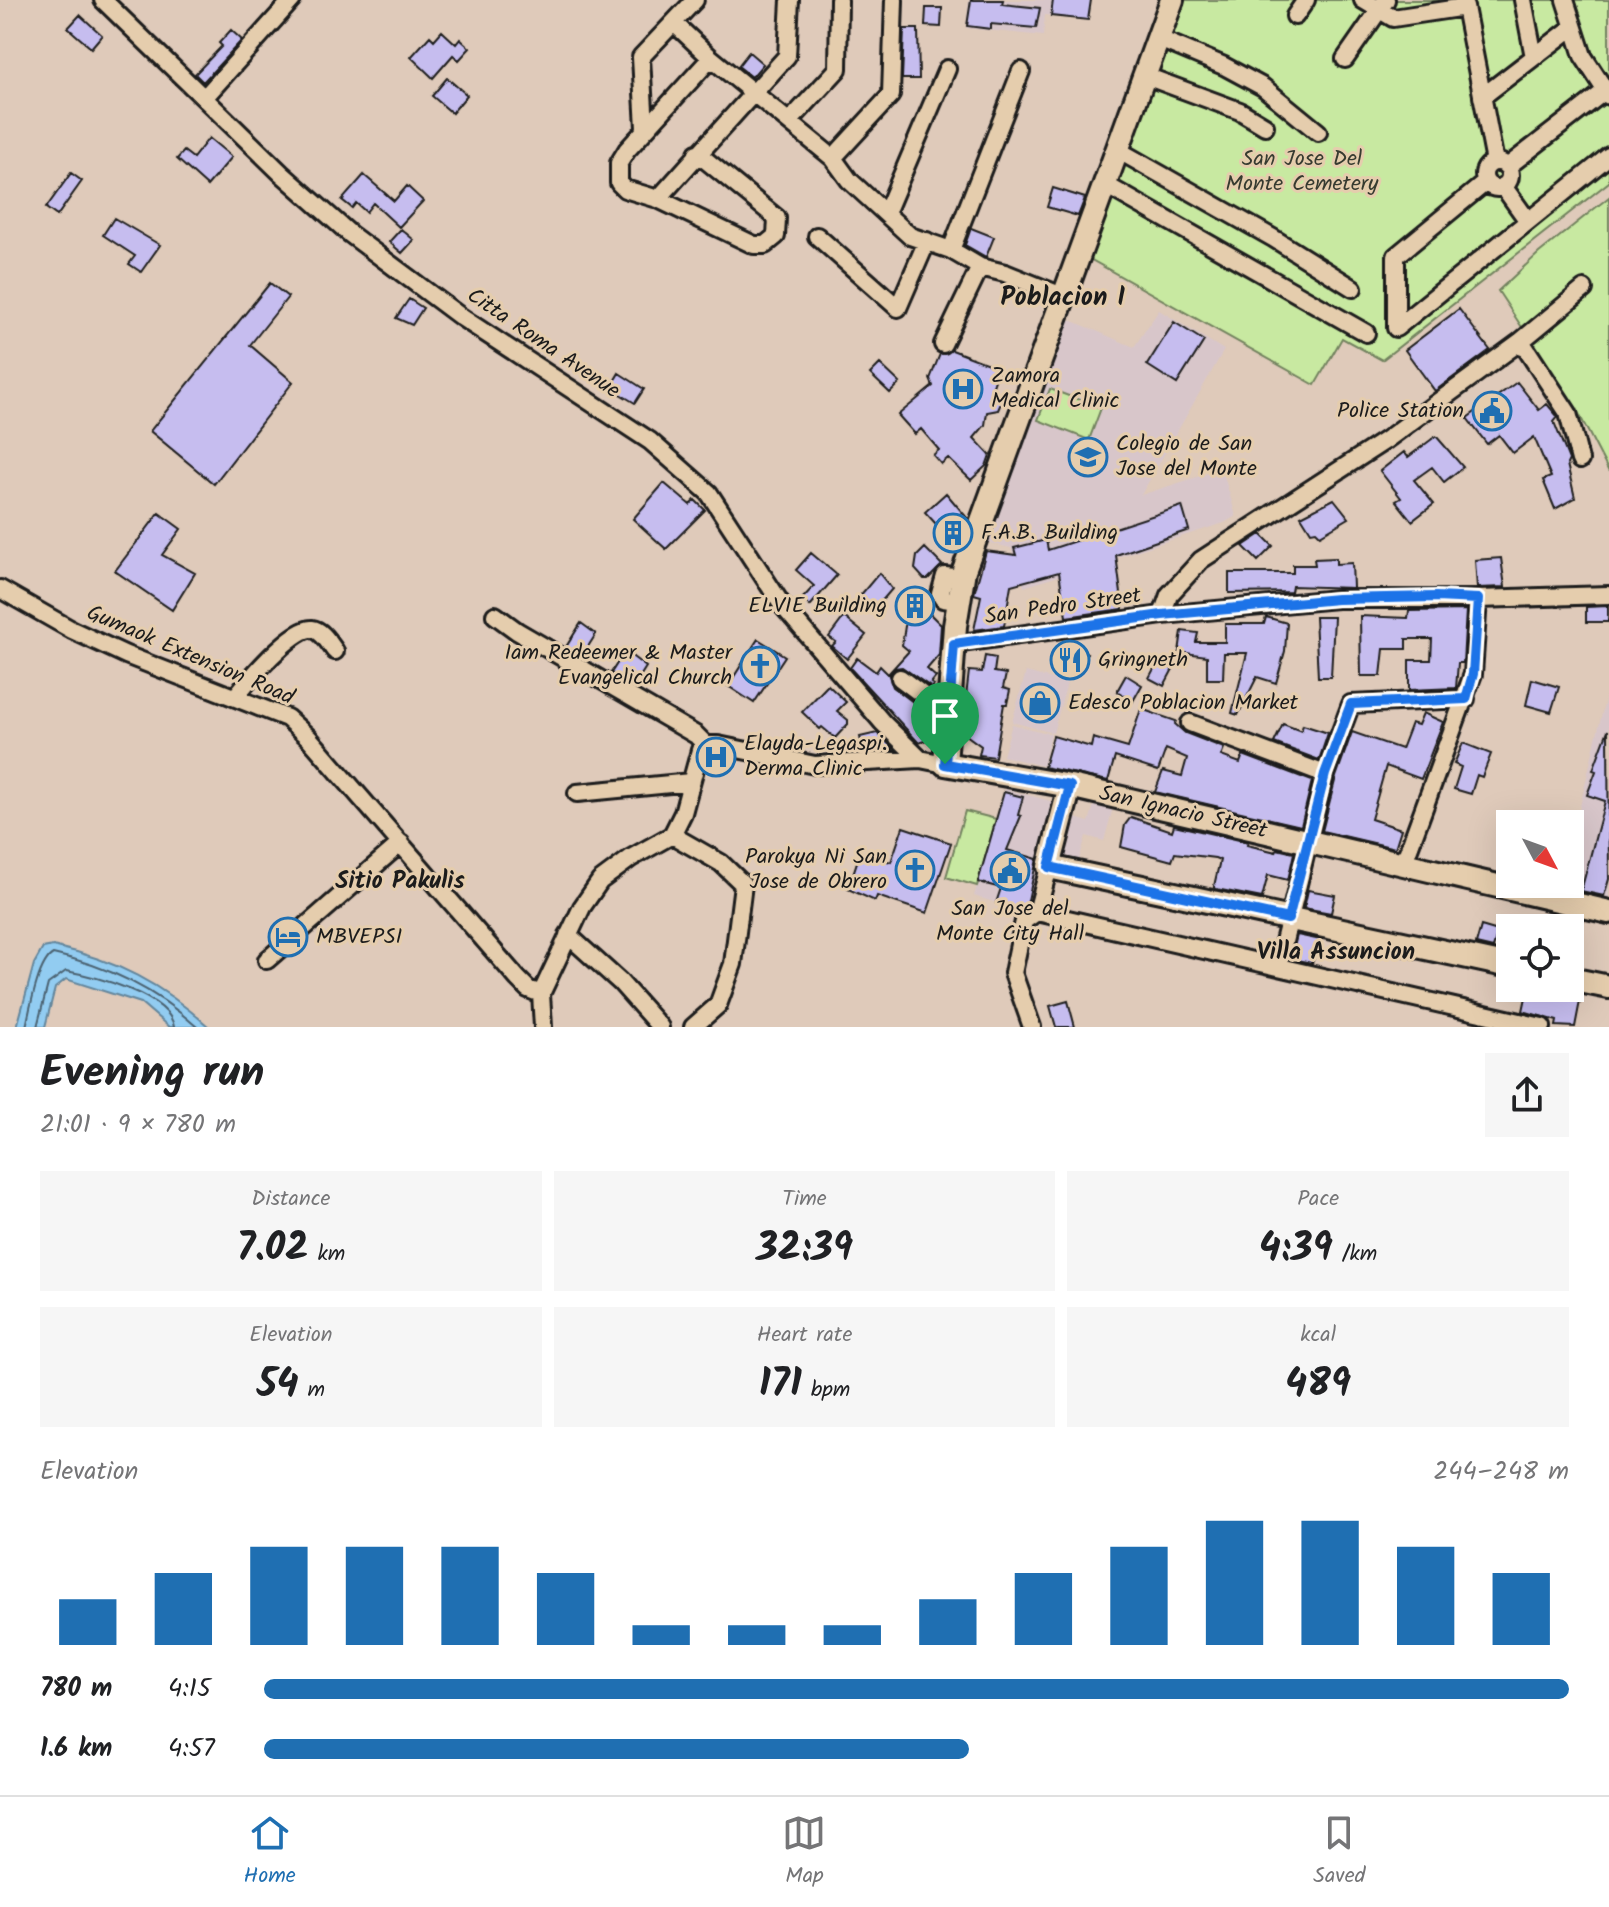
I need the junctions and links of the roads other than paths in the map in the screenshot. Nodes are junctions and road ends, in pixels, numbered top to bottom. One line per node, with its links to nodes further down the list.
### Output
1 (103, 0): 24 (street, Citta Roma Avenue)
2 (292, 0): 24 (street)
3 (695, 0): 13 (street)
4 (790, 0): 22 (street)
5 (839, 0): 26 (street)
6 (894, 0): 33 (street)
7 (1172, 0): 15 (main road)
8 (1306, 0): 12 (street)
9 (1523, 0): 16 (street)
10 (1565, 0): 14 (street)
11 (1375, 4): 18 (street); 25 (street)
12 (1295, 16)
13 (674, 23): 17 (street); 28 (street)
14 (1573, 27): 16 (street); 23 (street)
15 (1157, 38): 21 (main road); 29 (street)
16 (1534, 57): 25 (street)
17 (711, 58): 22 (street); 28 (street)
18 (1345, 59)
19 (947, 69): 38 (street)
20 (1021, 71): 42 (street)
21 (1143, 75): 27 (street); 30 (main road)
22 (754, 93): 26 (street); 31 (street)
23 (1607, 93): 34 (street)
24 (205, 97): 64 (street, Citta Roma Avenue)
25 (1482, 97): 34 (street)
26 (789, 122): 33 (street)
27 (1265, 126)
28 (645, 128): 37 (street)
29 (1318, 132)
30 (1116, 149): 35 (main road); 44 (street)
31 (697, 153): 37 (street); 37 (street)
32 (1609, 156): 39 (street)
33 (833, 158): 38 (street)
34 (1501, 164): 36 (street)
35 (1104, 184): 46 (main road); 47 (street)
36 (1494, 184): 39 (street); 39 (street)
37 (658, 199)
38 (886, 213): 41 (street)
39 (1528, 221)
40 (817, 236): 41 (street)
41 (927, 241): 42 (street)
42 (951, 250): 43 (street)
43 (980, 267): 46 (street); 49 (street)
44 (1353, 288)
45 (1584, 289): 48 (street)
46 (1062, 296): 56 (main road)
47 (1366, 333)
48 (1521, 341): 50 (street); 55 (street)
49 (943, 344)
50 (1580, 460)
51 (0, 589): 59 (street, Gumaok Extension Road)
52 (1609, 595): 53 (street, San Pedro Street)
53 (1478, 599): 55 (street, San Pedro Street); 60 (street)
54 (495, 615): 63 (street)
55 (1162, 615): 56 (street, San Pedro Street)
56 (954, 644): 61 (main road)
57 (335, 651): 59 (street)
58 (900, 678): 61 (street)
59 (235, 697): 72 (street, Gumaok Extension Road)
60 (1466, 699): 66 (street); 73 (street)
61 (947, 704): 65 (main road)
62 (1190, 723): 66 (street)
63 (706, 745): 64 (street, San Ignacio Street); 67 (street)
64 (920, 759): 65 (street, San Ignacio Street)
65 (945, 764): 68 (main road, San Ignacio Street)
66 (1325, 774): 71 (street)
67 (691, 782): 69 (street); 70 (street)
68 (1070, 786): 71 (main road, San Ignacio Street); 74 (main road)
69 (577, 793)
70 (672, 835): 78 (street); 87 (street)
71 (1307, 842): 73 (main road, San Ignacio Street); 77 (street)
72 (401, 843): 79 (street); 84 (street, Gumaok Extension Road)
73 (1403, 865): 76 (main road, San Ignacio Street)
74 (1049, 867): 75 (street); 77 (main road)
75 (1037, 912): 81 (street); 88 (street)
76 (1609, 912)
77 (1288, 919): 80 (main road); 81 (street)
78 (568, 935): 84 (street); 86 (street)
79 (267, 960)
80 (1496, 963)
81 (1278, 966): 89 (street)
82 (1584, 982): 83 (main road)
83 (1609, 987)
84 (541, 994): 85 (street)
85 (543, 1027)
86 (660, 1027)
87 (693, 1027)
88 (1032, 1027)
89 (1542, 1027)

